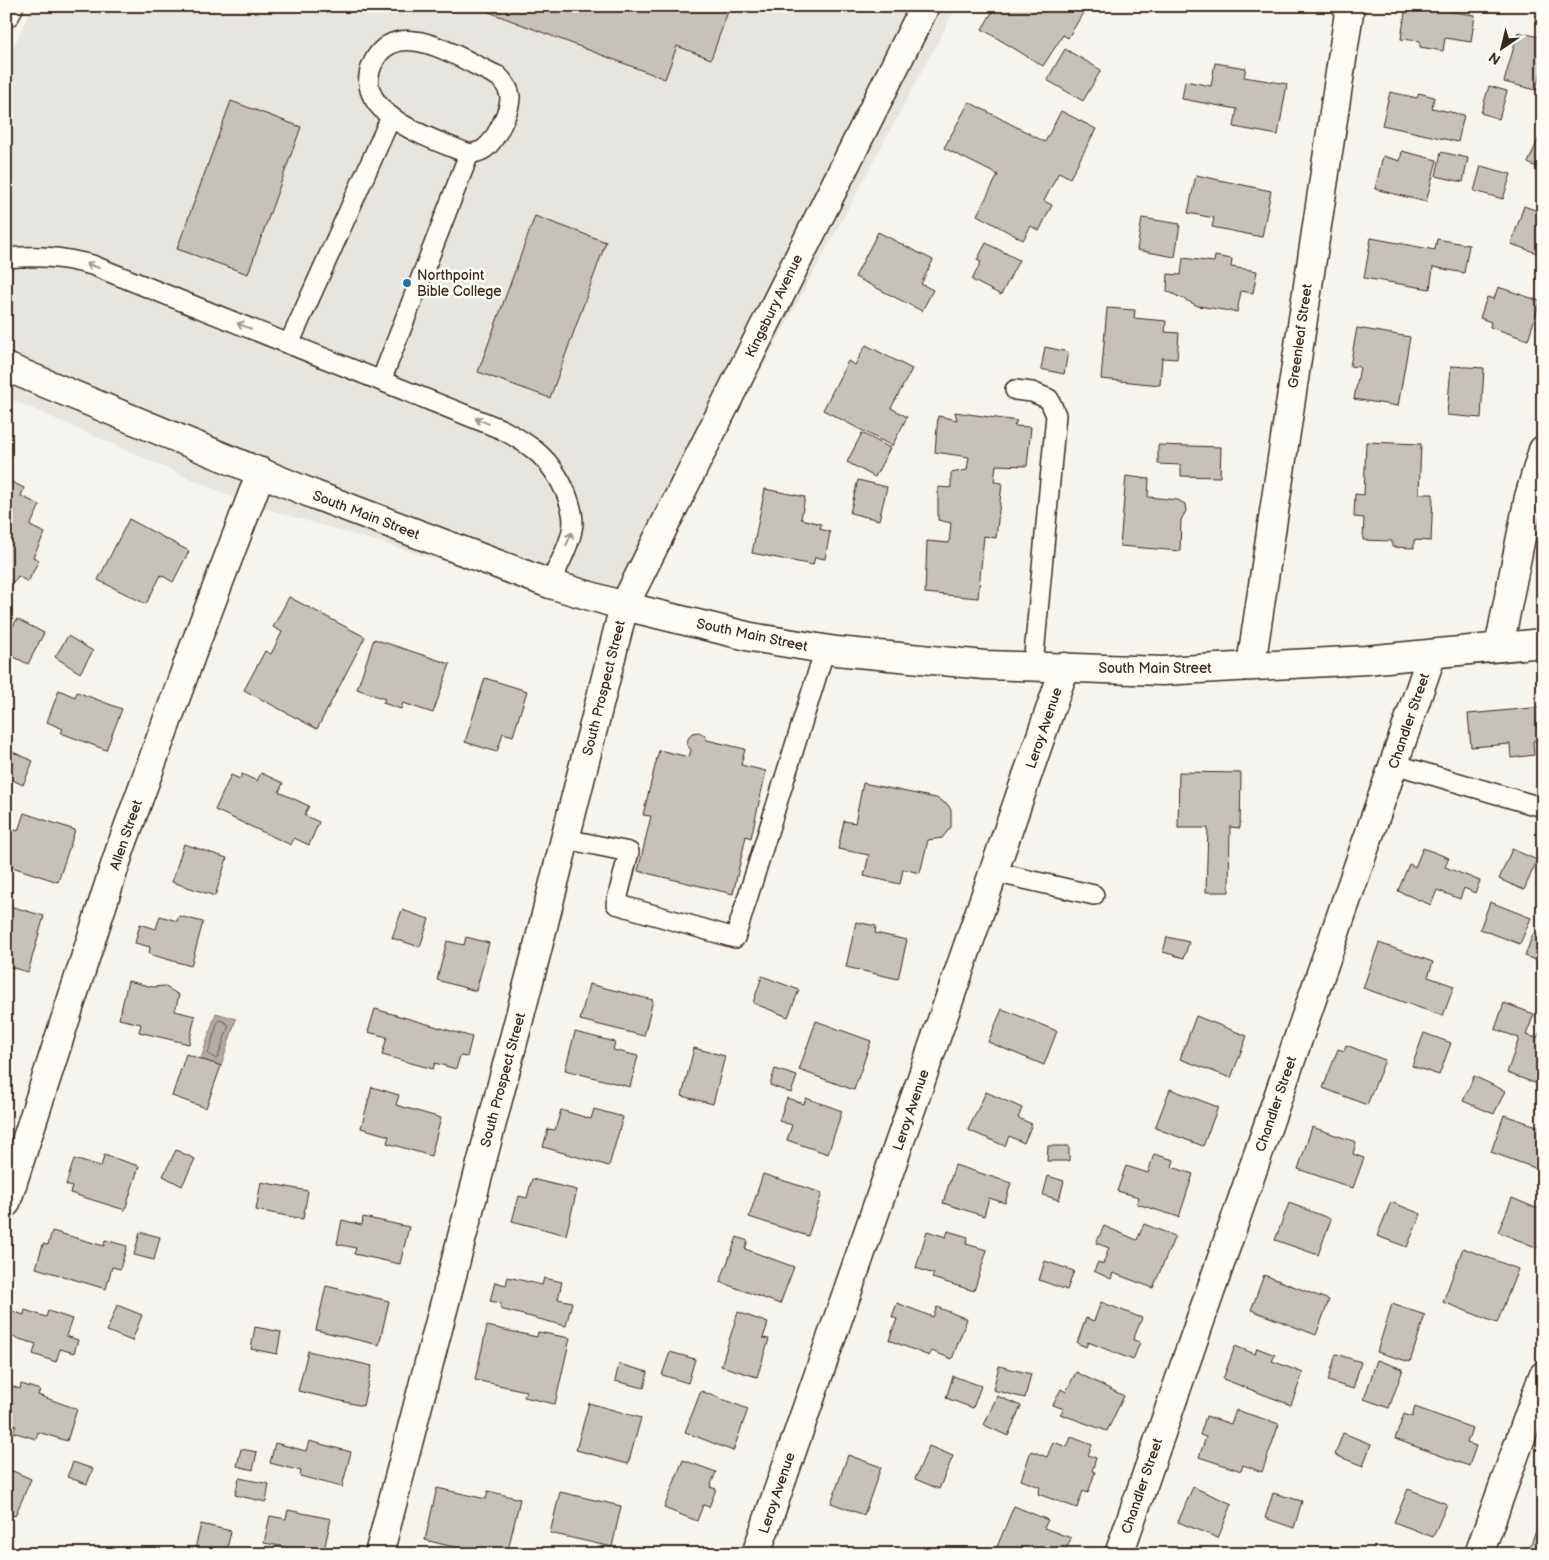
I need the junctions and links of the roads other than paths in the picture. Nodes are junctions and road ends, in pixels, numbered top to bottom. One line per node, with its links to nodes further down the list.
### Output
1 (9, 6): 4 (street)
2 (925, 6): 15 (street, Kingsbury Avenue)
3 (1350, 6): 21 (street, Greenleaf Street)
4 (6, 13)
5 (391, 117): 6 (lane); 6 (lane); 8 (lane)
6 (469, 154): 10 (lane)
7 (6, 258): 8 (lane, one-way to 7)
8 (289, 344): 10 (lane)
9 (6, 367): 13 (street, South Main Street)
10 (381, 381): 14 (lane, one-way to 10)
11 (1015, 390): 20 (lane)
12 (1543, 450): 17 (street)
13 (261, 472): 14 (street, South Main Street); 28 (street, Allen Street)
14 (550, 584): 15 (street, South Main Street)
15 (624, 606): 18 (street, South Main Street); 25 (street, South Prospect Street)
16 (1543, 643): 17 (street, South Main Street)
17 (1499, 647): 19 (street, South Main Street)
18 (825, 649): 20 (street, South Main Street); 25 (lane)
19 (1432, 654): 21 (street, South Main Street); 23 (street, Chandler Street)
20 (1033, 666): 22 (street, South Main Street)
21 (1251, 666): 22 (street, South Main Street)
22 (1065, 667): 26 (street, Leroy Avenue)
23 (1394, 764): 24 (lane); 32 (street, Chandler Street)
24 (1534, 805)
25 (566, 839): 30 (street, South Prospect Street)
26 (994, 872): 27 (lane); 31 (street, Leroy Avenue)
27 (1094, 895)
28 (6, 1203)
29 (1543, 1376): 33 (street)
30 (379, 1554)
31 (756, 1554)
32 (1119, 1554)
33 (1479, 1554)

